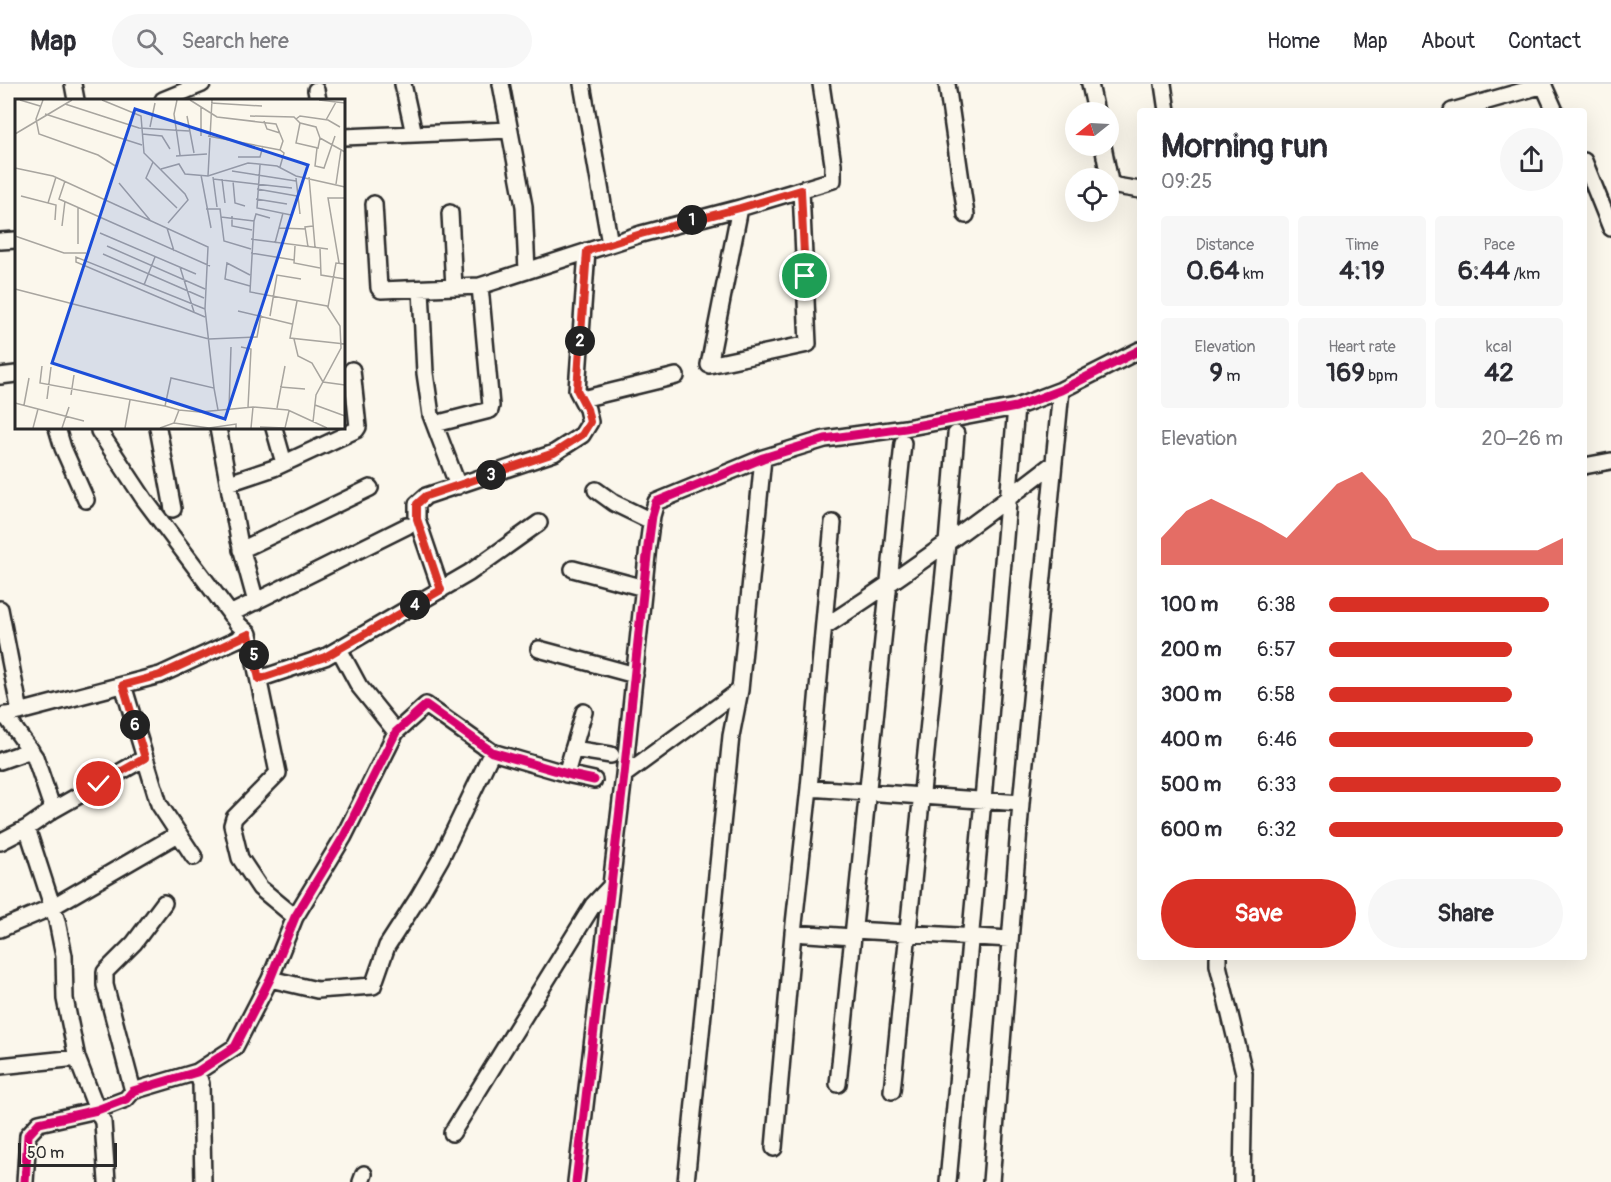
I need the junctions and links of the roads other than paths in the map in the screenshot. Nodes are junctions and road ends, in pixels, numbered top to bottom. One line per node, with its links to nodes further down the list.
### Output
1 (73, 84): 11 (street)
2 (403, 84): 18 (street)
3 (501, 84): 17 (street)
4 (582, 84): 31 (street)
5 (821, 84): 22 (street)
6 (947, 84): 27 (street)
7 (1090, 84): 13 (street)
8 (1163, 84): 14 (street)
9 (1543, 85): 15 (street); 16 (street)
10 (199, 91): 12 (street)
11 (76, 99)
12 (167, 99)
13 (1094, 102)
14 (1167, 108)
15 (1462, 108)
16 (1554, 108)
17 (510, 130): 18 (street); 33 (street)
18 (414, 134): 19 (street)
19 (345, 137)
20 (1105, 156): 23 (street)
21 (1587, 168): 28 (street)
22 (801, 190): 25 (street); 25 (street)
23 (1137, 190)
24 (374, 204): 36 (street)
25 (740, 208): 31 (street)
26 (450, 213): 35 (street)
27 (966, 214)
28 (1611, 228)
29 (15, 240): 30 (street)
30 (0, 242)
31 (610, 244): 32 (street)
32 (587, 251): 33 (street); 43 (street)
33 (527, 272): 34 (street)
34 (480, 286): 35 (street); 45 (street)
35 (454, 287): 36 (street)
36 (421, 289): 45 (street)
37 (1137, 352): 42 (street)
38 (352, 370): 55 (street)
39 (15, 374): 40 (street)
40 (0, 376)
41 (676, 376): 43 (street)
42 (1061, 390): 44 (street); 56 (street)
43 (582, 399): 59 (street)
44 (1016, 407): 53 (street); 62 (street)
45 (435, 424): 59 (street)
46 (57, 429): 63 (street)
47 (99, 429): 77 (street)
48 (158, 429): 64 (street)
49 (218, 429): 58 (street)
50 (274, 429): 55 (street)
51 (956, 434): 69 (street)
52 (903, 442): 72 (street)
53 (763, 459): 65 (street); 85 (street)
54 (1611, 461): 57 (street)
55 (284, 463): 58 (street)
56 (1054, 463): 62 (street); 102 (street)
57 (1587, 465)
58 (229, 483): 70 (street)
59 (458, 486): 74 (street)
60 (370, 488): 70 (street)
61 (596, 490): 65 (street)
62 (1008, 498): 69 (street); 101 (street)
63 (86, 500)
64 (173, 509)
65 (651, 521): 73 (street)
66 (539, 523): 74 (street)
67 (833, 523): 78 (street)
68 (407, 526): 75 (street)
69 (947, 543): 72 (street); 100 (street)
70 (241, 550): 75 (street)
71 (573, 569): 73 (street)
72 (888, 586): 78 (street); 99 (street)
73 (644, 588): 82 (street)
74 (441, 590): 80 (street)
75 (256, 602): 77 (street)
76 (0, 609): 87 (street)
77 (230, 614): 79 (street)
78 (824, 627): 98 (street)
79 (249, 634): 83 (street); 84 (street)
80 (339, 649): 83 (street); 88 (street)
81 (539, 649): 82 (street)
82 (635, 675): 96 (street)
83 (259, 679): 111 (street)
84 (123, 685): 87 (street); 93 (street)
85 (740, 690): 96 (street); 133 (street)
86 (584, 712): 89 (street)
87 (8, 715): 90 (street)
88 (396, 732): 91 (street); 111 (street)
89 (573, 749): 92 (street); 95 (street)
90 (31, 750): 94 (street); 103 (street)
91 (492, 752): 95 (street); 119 (street)
92 (610, 755)
93 (145, 758): 103 (street); 105 (street)
94 (0, 761)
95 (566, 774): 97 (street)
96 (624, 776): 108 (street)
97 (594, 780)
98 (809, 788): 99 (street); 113 (street)
99 (868, 792): 100 (street); 115 (street)
100 (922, 796): 101 (street); 114 (street)
101 (983, 800): 102 (street); 116 (street)
102 (1021, 803): 117 (street)
103 (53, 810): 104 (street)
104 (27, 828): 106 (street); 110 (street)
105 (178, 834): 107 (street); 110 (street)
106 (0, 842)
107 (194, 857)
108 (611, 886): 127 (street); 132 (street)
109 (164, 903): 124 (street)
110 (52, 907): 112 (street); 120 (street)
111 (295, 917): 119 (street)
112 (0, 929)
113 (793, 933): 115 (street); 128 (street)
114 (908, 933): 115 (street); 116 (street); 125 (street)
115 (854, 934): 123 (street)
116 (970, 936): 117 (street); 134 (street)
117 (1010, 939): 135 (street)
118 (1218, 960): 136 (street)
119 (270, 979): 122 (street)
120 (77, 1058): 121 (street); 126 (street)
121 (0, 1066)
122 (197, 1072): 124 (street); 131 (street)
123 (838, 1084)
124 (133, 1091): 126 (street)
125 (892, 1091)
126 (98, 1110): 129 (street); 130 (street)
127 (452, 1133)
128 (774, 1148)
129 (25, 1182)
130 (107, 1182)
131 (203, 1182)
132 (576, 1182)
133 (686, 1182)
134 (948, 1182)
135 (991, 1182)
136 (1242, 1182)

